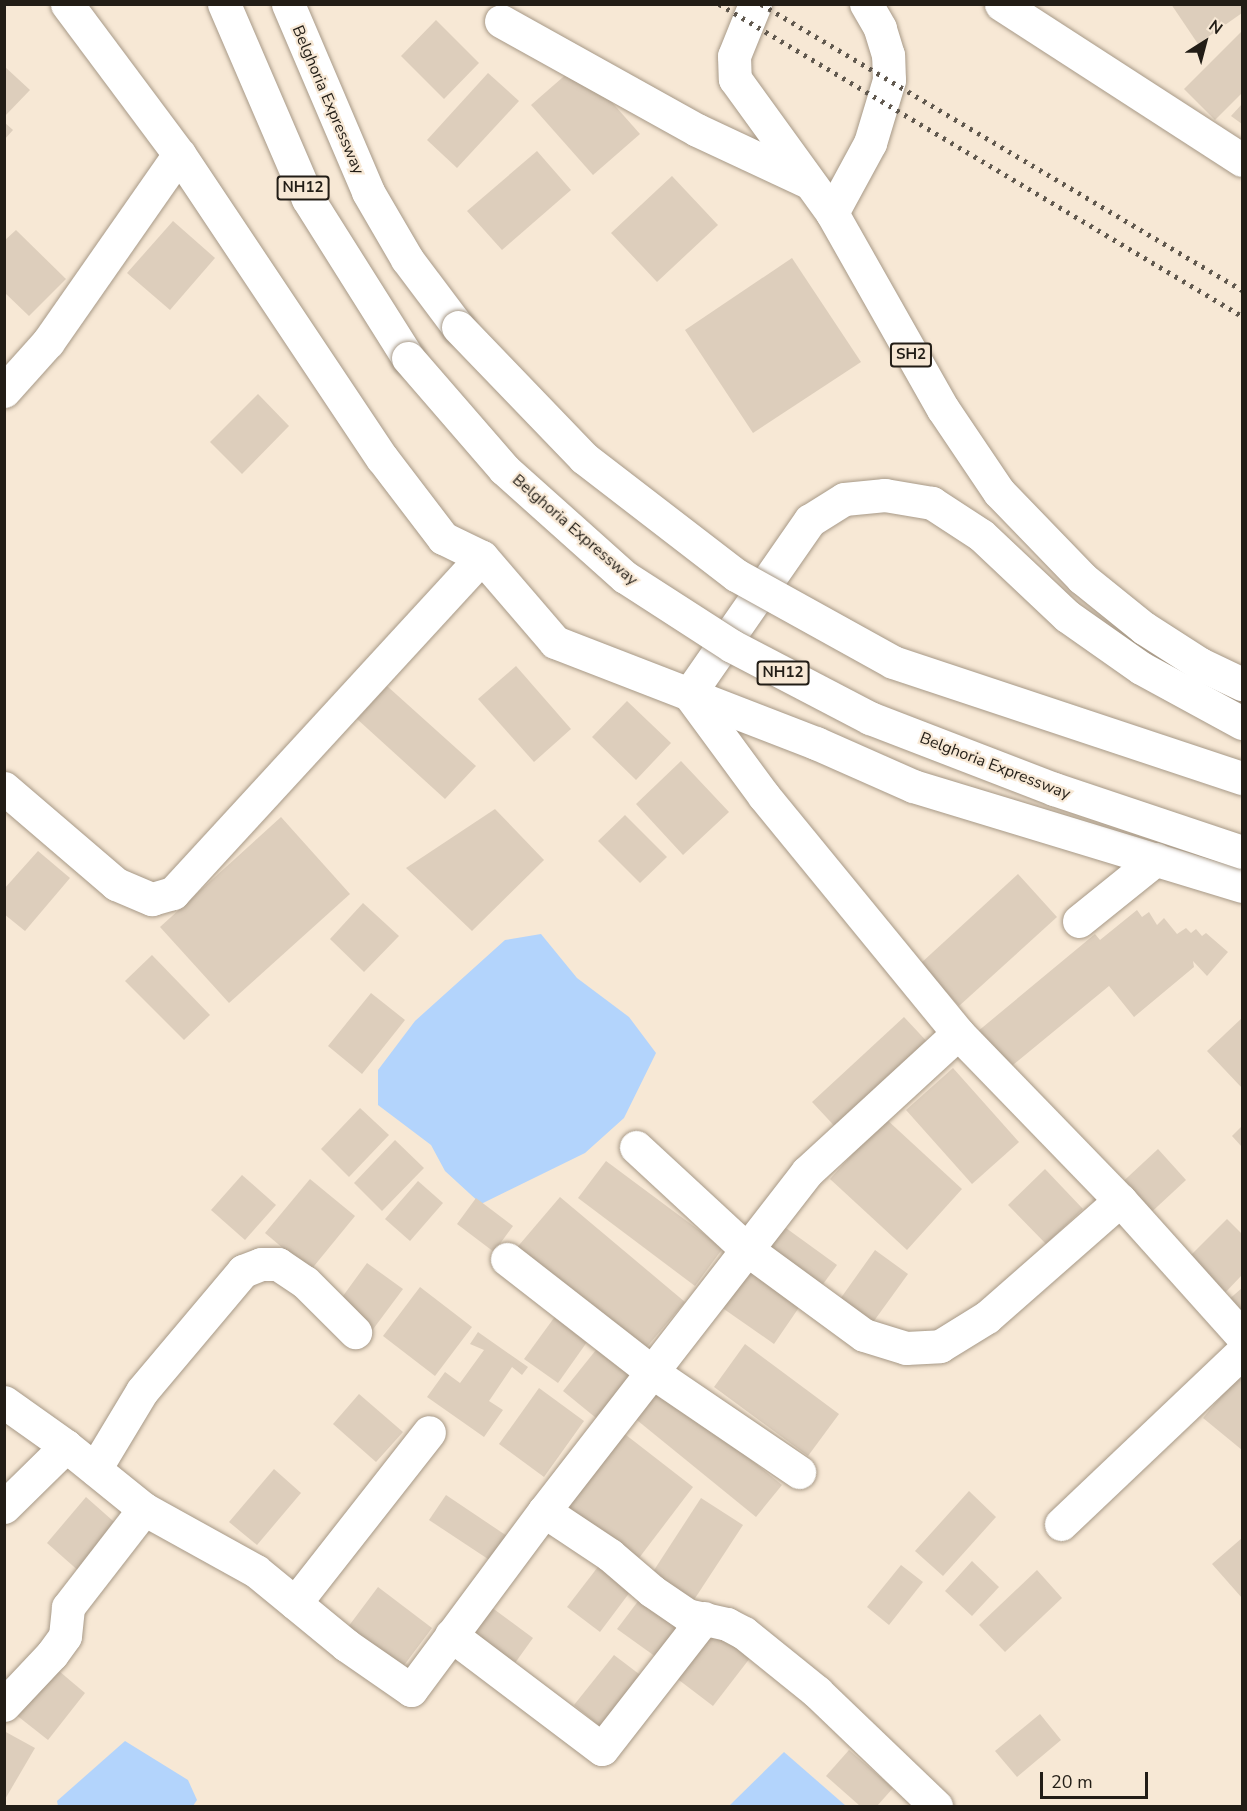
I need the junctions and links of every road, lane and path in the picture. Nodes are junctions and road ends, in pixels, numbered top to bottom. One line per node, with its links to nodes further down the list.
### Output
1 (67, 4): 8 (main road)
2 (224, 4): 19 (main road, Belghoria Expressway / NH12, bridge)
3 (288, 4): 17 (main road, Belghoria Expressway, bridge)
4 (755, 4): 10 (main road, SH2)
5 (866, 4): 11 (main road)
6 (1001, 4): 9 (main road)
7 (501, 21): 10 (main road)
8 (178, 154): 12 (main road); 13 (main road)
9 (1242, 160)
10 (808, 182): 11 (main road, SH2)
11 (832, 213): 14 (main road, SH2)
12 (4, 391)
13 (482, 557): 15 (main road); 18 (main road)
14 (1242, 684)
15 (689, 694): 16 (main road); 20 (main road); 23 (main road)
16 (1242, 723)
17 (1242, 778)
18 (4, 788)
19 (1242, 852)
20 (1156, 859): 21 (main road); 22 (main road)
21 (1242, 886)
22 (1079, 921)
23 (958, 1033): 25 (main road); 26 (main road)
24 (636, 1147): 26 (main road)
25 (1120, 1200): 26 (main road); 29 (main road)
26 (745, 1248): 31 (main road)
27 (507, 1259): 31 (main road)
28 (355, 1332): 35 (main road)
29 (1242, 1336)
30 (1242, 1352): 40 (main road)
31 (652, 1372): 36 (main road); 39 (main road)
32 (4, 1402): 34 (main road)
33 (429, 1432): 41 (main road)
34 (66, 1446): 35 (main road); 37 (main road)
35 (95, 1469): 38 (main road)
36 (799, 1472)
37 (4, 1507)
38 (144, 1509): 41 (main road); 44 (main road)
39 (544, 1510): 42 (main road); 43 (main road)
40 (1061, 1524)
41 (295, 1603): 43 (main road)
42 (704, 1618): 43 (main road); 45 (main road)
43 (451, 1635)
44 (4, 1705)
45 (936, 1806)

